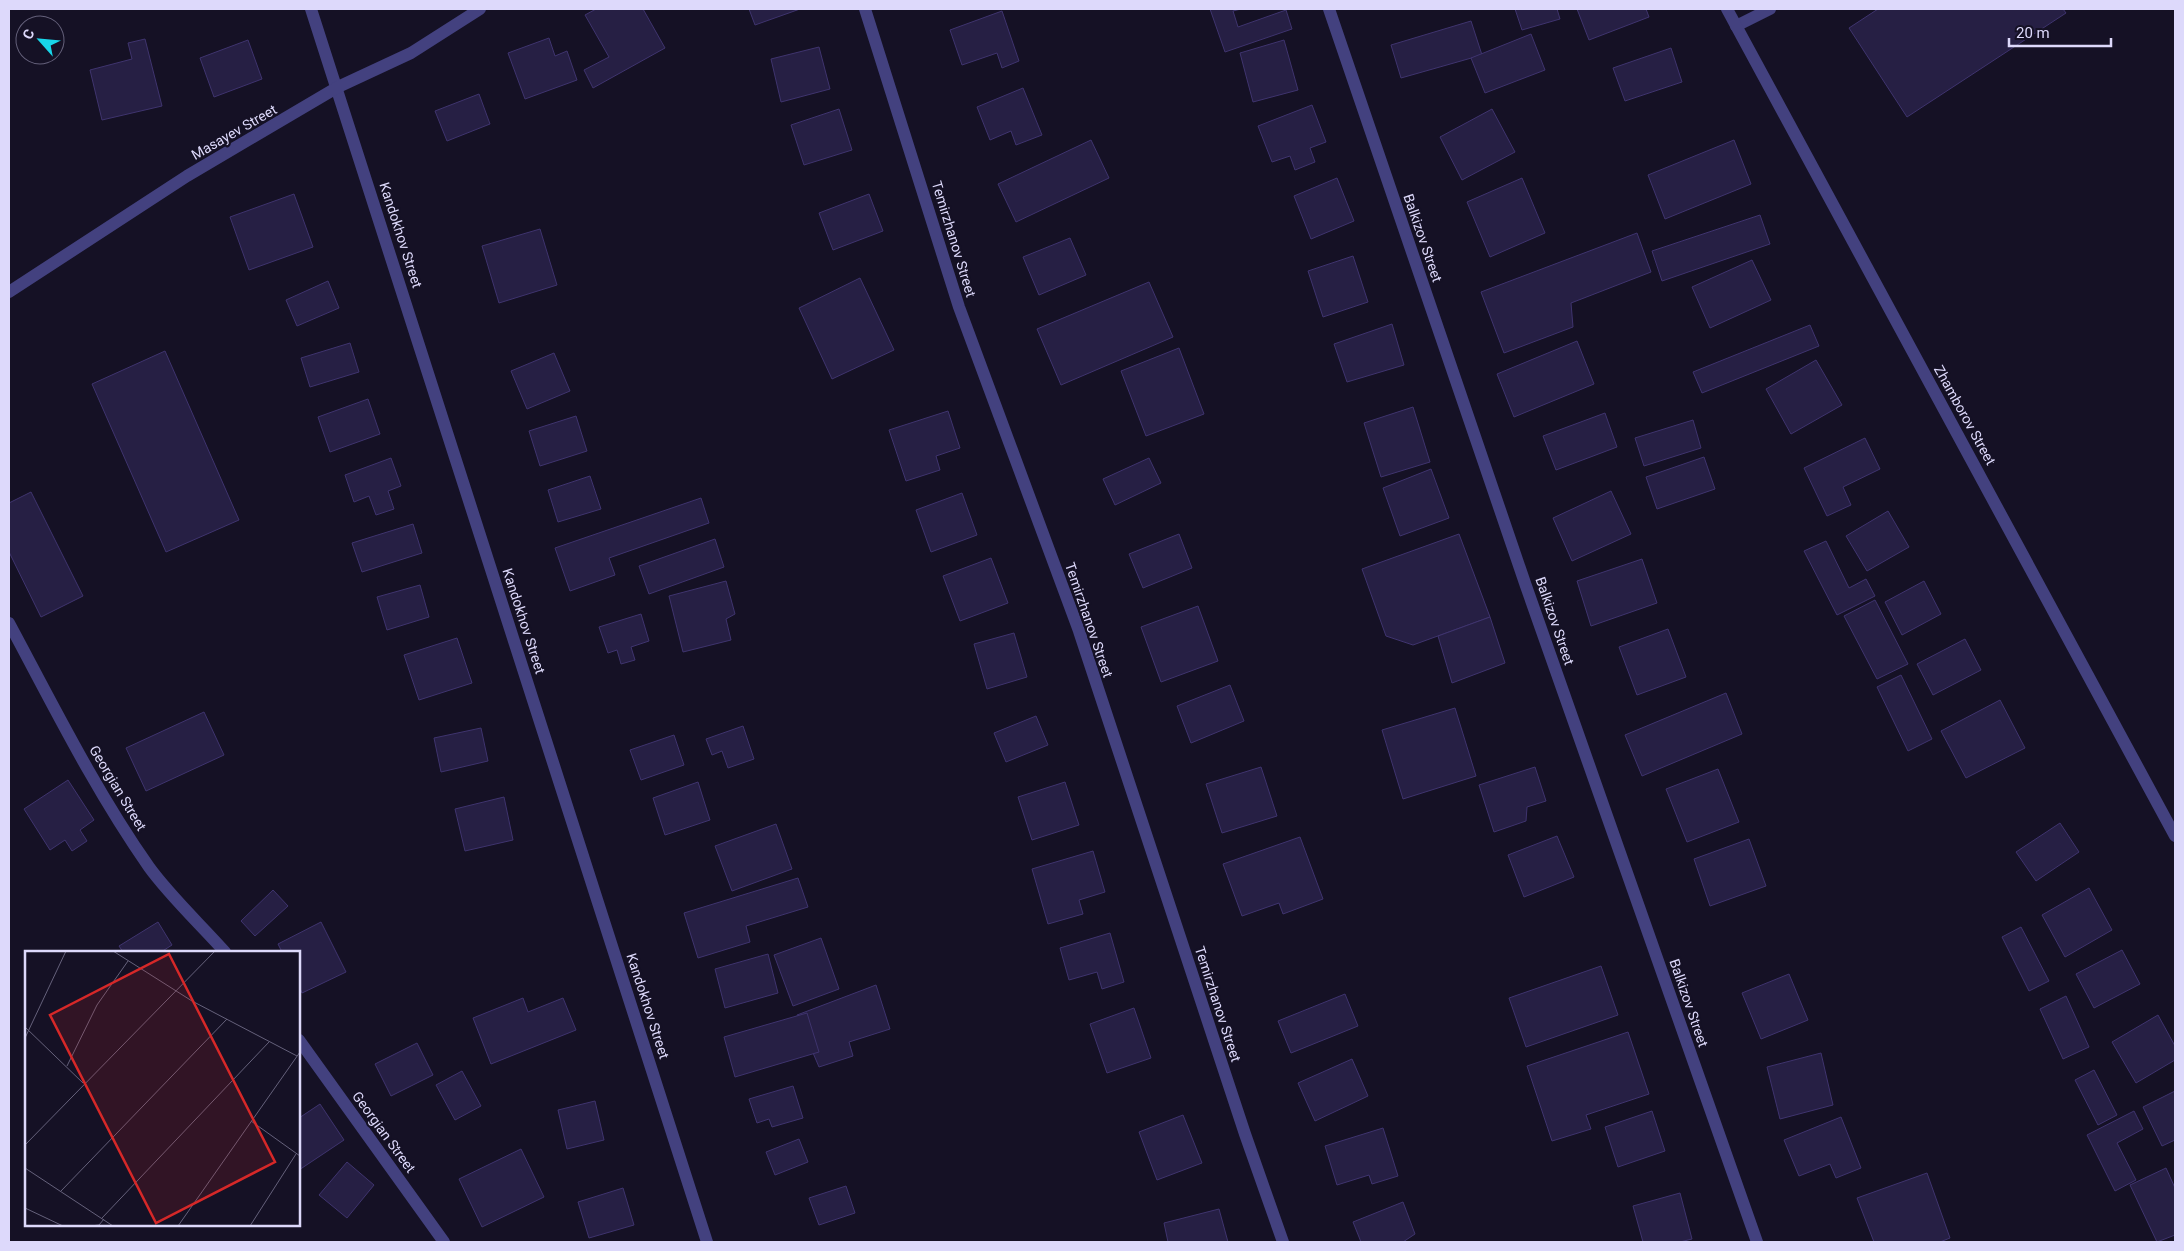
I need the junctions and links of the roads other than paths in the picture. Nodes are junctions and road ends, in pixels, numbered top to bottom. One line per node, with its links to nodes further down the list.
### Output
1 (312, 9): 8 (street, Kandokhov Street)
2 (480, 9): 8 (street, Masayev Street)
3 (865, 9): 16 (street, Temirzhanov Street)
4 (1329, 9): 17 (street, Balkizov Street)
5 (1726, 9): 7 (street, Zhamborov Street)
6 (1770, 9): 7 (street)
7 (1736, 26): 11 (street, Zhamborov Street)
8 (338, 87): 9 (street, Masayev Street); 15 (street, Kandokhov Street)
9 (9, 292)
10 (9, 623): 12 (street, Georgian Street)
11 (2175, 836)
12 (224, 951)
13 (300, 1041): 14 (street, Georgian Street)
14 (444, 1242)
15 (707, 1242)
16 (1283, 1242)
17 (1757, 1242)

